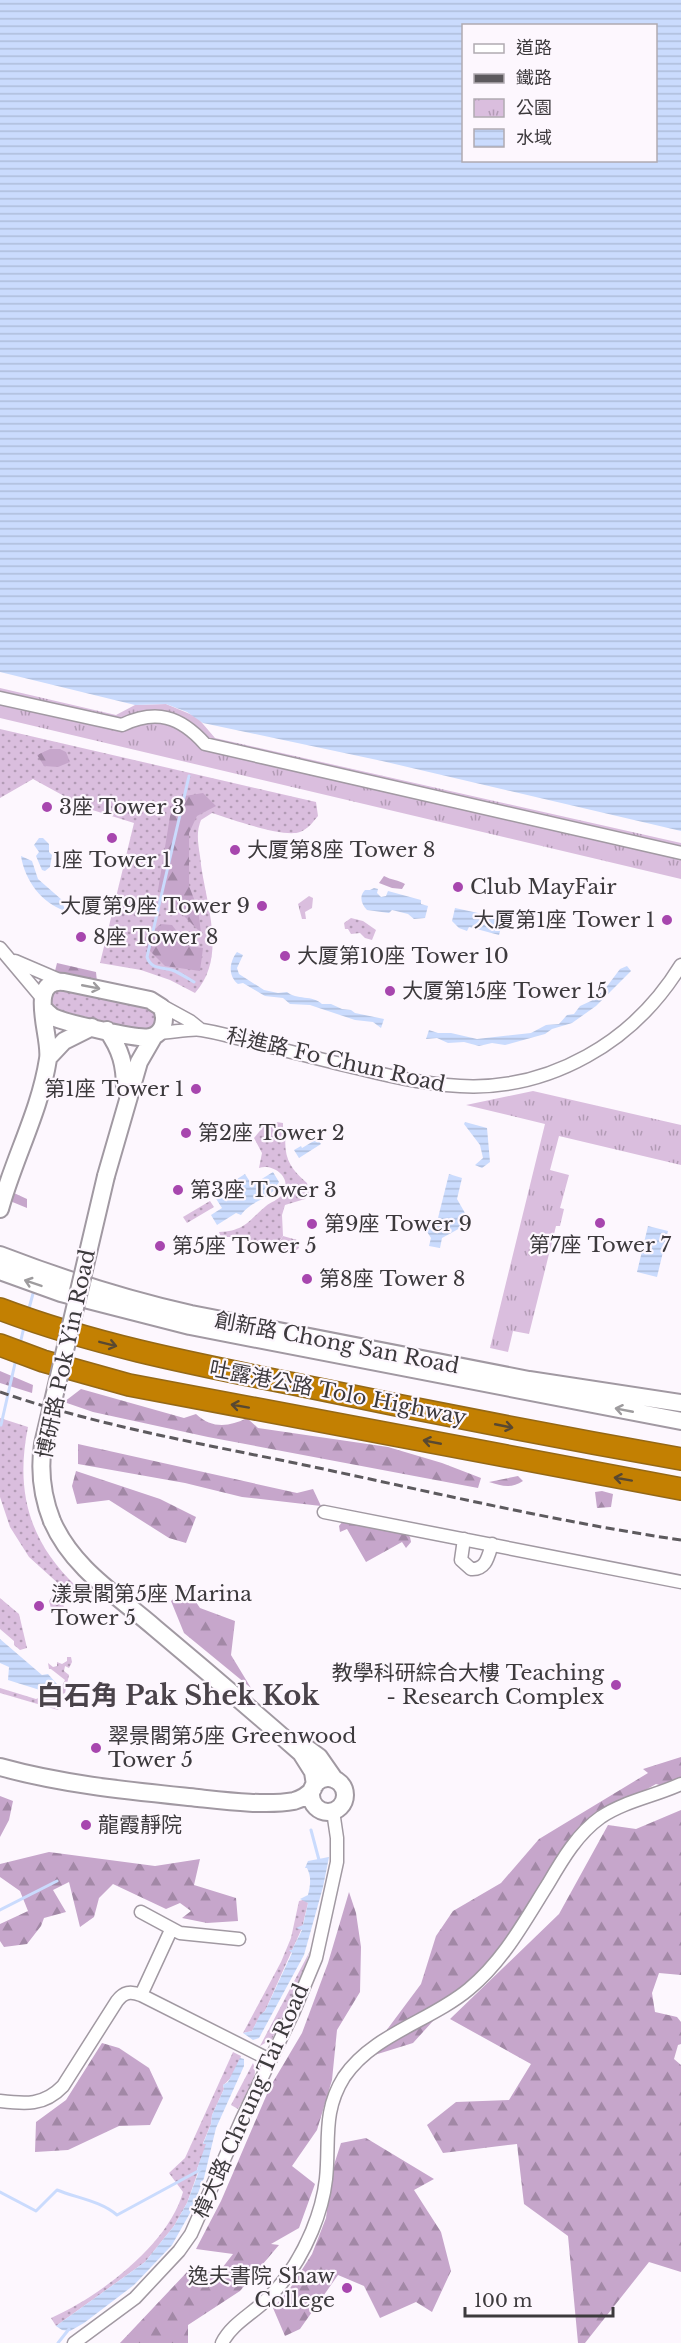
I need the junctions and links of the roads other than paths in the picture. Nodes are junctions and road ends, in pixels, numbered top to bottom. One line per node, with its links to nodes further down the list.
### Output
1 (0, 698): 2 (street)
2 (681, 853)
3 (0, 948): 4 (street, 科進路 Fo Chun Road)
4 (11, 959): 6 (street, 科進路 Fo Chun Road); 8 (street, 科進路 Fo Chun Road)
5 (681, 966): 10 (street, 科進路 Fo Chun Road)
6 (64, 982): 7 (street, 科進路 Fo Chun Road, one-way to 7); 8 (street)
7 (150, 1000): 10 (street, 科進路 Fo Chun Road); 11 (street)
8 (42, 1002): 9 (street, 科進路 Fo Chun Road); 12 (street)
9 (100, 1029): 11 (street, 科進路 Fo Chun Road); 12 (street); 13 (street, 博研路 Pok Yin Road)
10 (200, 1029): 11 (street, 科進路 Fo Chun Road)
11 (155, 1035): 13 (street, 博研路 Pok Yin Road)
12 (48, 1058): 14 (street)
13 (123, 1113): 28 (street, 博研路 Pok Yin Road, bridge)
14 (4, 1185): 15 (street)
15 (0, 1209)
16 (4, 1265): 17 (street, 創新路 Chong San Road)
17 (62, 1286): 20 (street, 創新路 Chong San Road); 21 (street, 創新路 Chong San Road, one-way to 17)
18 (0, 1309): 22 (highway, 吐露港公路 Tolo Highway, one-way to 22)
19 (0, 1345): 23 (highway, 吐露港公路 Tolo Highway, one-way to 19)
20 (681, 1403)
21 (681, 1421)
22 (681, 1459)
23 (681, 1489)
24 (324, 1512): 25 (street)
25 (464, 1539): 26 (street); 26 (street)
26 (492, 1544): 27 (street)
27 (681, 1582)
28 (262, 1719): 30 (street, 博研路 Pok Yin Road); 32 (street, 博研路 Pok Yin Road)
29 (0, 1767): 33 (street)
30 (335, 1780): 32 (street); 34 (street)
31 (681, 1784): 42 (street)
32 (314, 1787): 33 (street); 34 (street)
33 (238, 1802): 34 (street)
34 (326, 1810): 39 (street, 樟大路 Cheung Tai Road)
35 (141, 1912): 36 (street)
36 (171, 1930): 37 (street); 38 (street)
37 (238, 1939)
38 (141, 1995): 39 (street); 40 (street)
39 (270, 2060): 41 (street, 樟大路 Cheung Tai Road)
40 (0, 2101)
41 (74, 2343)
42 (222, 2343)

